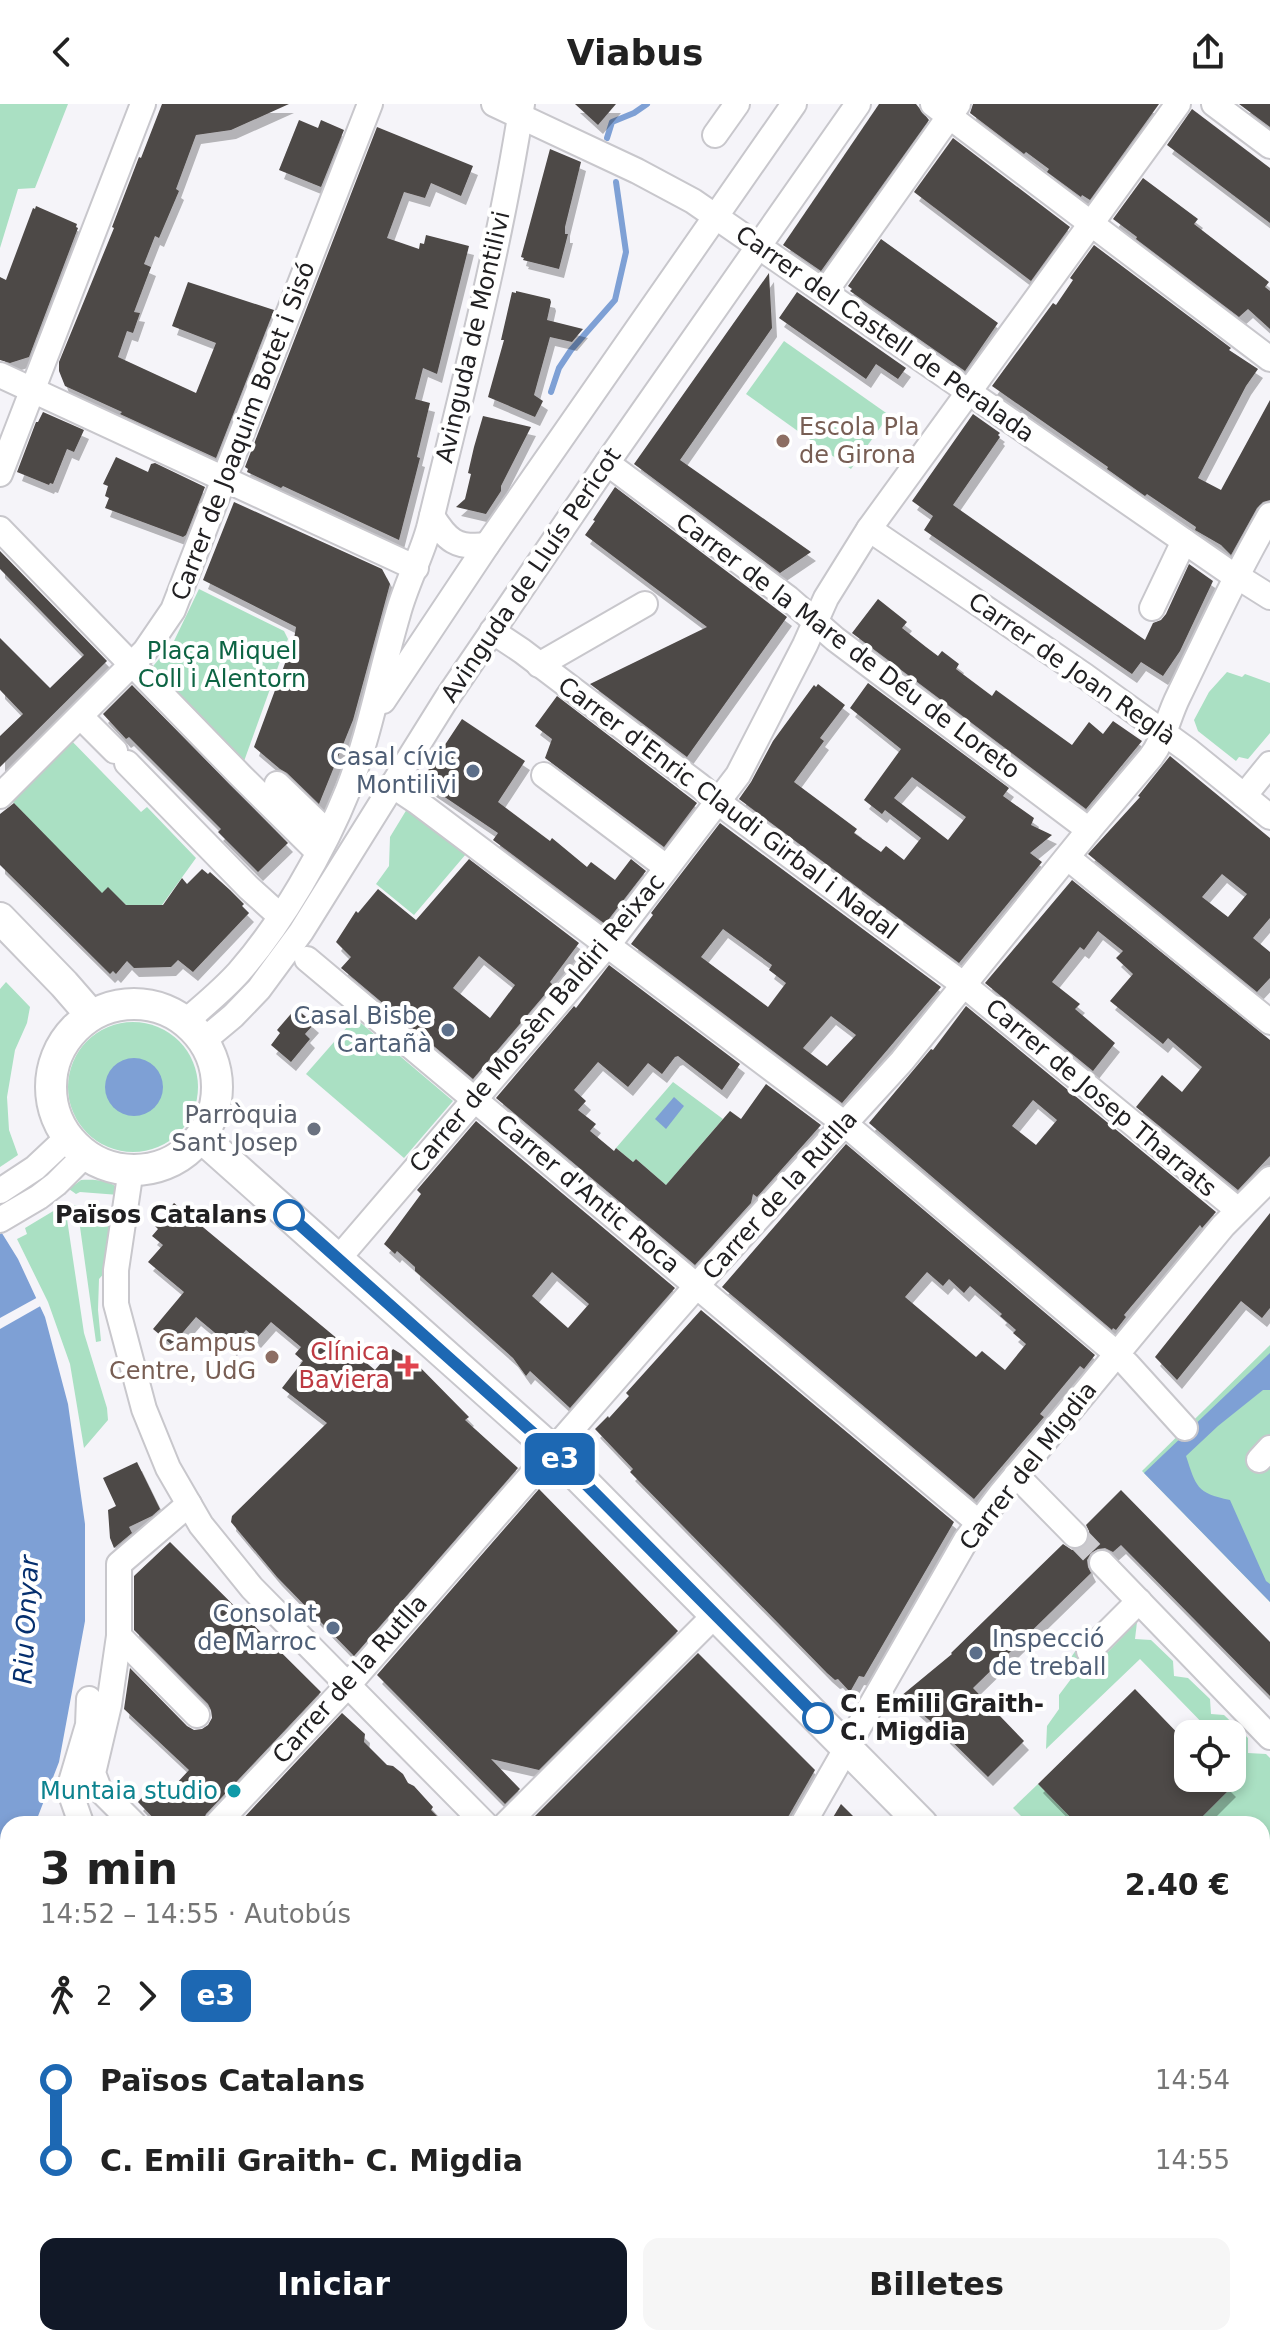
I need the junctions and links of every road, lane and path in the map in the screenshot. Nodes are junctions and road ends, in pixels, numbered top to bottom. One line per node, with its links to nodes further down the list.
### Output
1 (143, 104): 19 (street)
2 (370, 104): 23 (street, Carrer de Joaquim Botet i Sisó)
3 (494, 104): 10 (street, Carrer del Castell de Peralada)
4 (737, 104): 11 (street)
5 (794, 104): 13 (street)
6 (858, 104): 15 (street, Avinguda de Lluís Pericot)
7 (1178, 104): 14 (street, Carrer de Mossèn Baldiri Reixac)
8 (1214, 104): 12 (street)
9 (947, 108): 14 (street); 16 (street)
10 (521, 110): 13 (street, Carrer del Castell de Peralada); 25 (street, Avinguda de Montilivi)
11 (715, 135)
12 (1270, 146)
13 (715, 216): 15 (street, Carrer del Castell de Peralada); 29 (street)
14 (1092, 224): 17 (street); 20 (street, Carrer de Mossèn Baldiri Reixac)
15 (758, 246): 16 (street, Carrer del Castell de Peralada); 21 (street, Avinguda de Lluís Pericot)
16 (825, 292): 20 (street, Carrer del Castell de Peralada)
17 (1270, 359)
18 (0, 375): 19 (street)
19 (31, 390): 22 (street); 23 (street)
20 (969, 392): 27 (street, Carrer de Mossèn Baldiri Reixac); 28 (street, Carrer del Castell de Peralada)
21 (607, 463): 35 (street, Carrer de la Mare de Déu de Loreto); 36 (street, Avinguda de Lluís Pericot)
22 (0, 474)
23 (225, 479): 30 (street); 38 (street, Carrer de Joaquim Botet i Sisó)
24 (1270, 515): 31 (street, Carrer de la Rutlla)
25 (432, 516): 29 (street); 30 (street, Avinguda de Montilivi)
26 (0, 529): 50 (street)
27 (869, 529): 35 (street, Carrer de Mossèn Baldiri Reixac); 39 (street, Carrer de Joan Reglà)
28 (1184, 541): 31 (street, Carrer del Castell de Peralada); 34 (street)
29 (487, 545): 40 (street)
30 (416, 568): 40 (street)
31 (1239, 579): 32 (street, Carrer del Castell de Peralada); 39 (street, Carrer de la Rutlla)
32 (1270, 597)
33 (645, 604): 37 (street)
34 (1152, 608)
35 (815, 622): 47 (street, Carrer de Mossèn Baldiri Reixac); 49 (street, Carrer de la Mare de Déu de Loreto)
36 (492, 631): 37 (street, Carrer d'Enric Claudi Girbal i Nadal); 44 (street, Avinguda de Lluís Pericot)
37 (539, 665): 47 (street, Carrer d'Enric Claudi Girbal i Nadal)
38 (81, 717): 45 (street, Carrer de Joaquim Botet i Sisó); 53 (street)
39 (1164, 732): 46 (street, Carrer de Joan Reglà); 49 (street, Carrer de la Rutlla)
40 (363, 742): 50 (street)
41 (1270, 764): 46 (street)
42 (544, 775): 52 (street)
43 (277, 784): 50 (street)
44 (392, 785): 55 (street); 60 (street, Avinguda de Lluís Pericot)
45 (0, 796)
46 (1244, 796): 48 (street, Carrer de Joan Reglà)
47 (717, 800): 52 (street, Carrer de Mossèn Baldiri Reixac); 57 (street, Carrer d'Enric Claudi Girbal i Nadal)
48 (1270, 817)
49 (1089, 830): 51 (street, Carrer de la Rutlla)
50 (323, 842): 53 (street)
51 (1068, 858): 57 (street, Carrer de la Rutlla); 59 (street)
52 (666, 867): 55 (street, Carrer de Mossèn Baldiri Reixac)
53 (280, 916): 60 (street)
54 (0, 918): 58 (main road)
55 (607, 945): 61 (street, Carrer de Mossèn Baldiri Reixac); 62 (street)
56 (307, 959): 61 (street, Carrer d'Antic Roca)
57 (964, 985): 62 (street, Carrer de la Rutlla); 68 (street, Carrer de Josep Tharrats)
58 (91, 1015): 60 (main road); 64 (main road)
59 (1270, 1022)
60 (194, 1031): 63 (main road)
61 (469, 1095): 70 (street, Carrer de Mossèn Baldiri Reixac); 71 (street, Carrer d'Antic Roca)
62 (845, 1124): 71 (street, Carrer de la Rutlla); 72 (street)
63 (201, 1137): 65 (main road); 70 (main road)
64 (77, 1145): 65 (main road); 67 (street); 69 (street)
65 (131, 1169): 76 (street)
66 (1270, 1179): 68 (street, Carrer del Migdia)
67 (0, 1191)
68 (1238, 1210): 72 (street, Carrer del Migdia)
69 (2, 1218)
70 (338, 1259): 74 (main road)
71 (697, 1286): 74 (street, Carrer de la Rutlla); 77 (street, Carrer d'Antic Roca)
72 (1122, 1359): 73 (street); 75 (street, Carrer del Migdia)
73 (1185, 1428)
74 (552, 1450): 81 (main road); 84 (street, Carrer de la Rutlla)
75 (1016, 1475): 77 (street, Carrer del Migdia); 78 (street)
76 (189, 1504): 82 (street); 84 (street)
77 (979, 1523): 88 (street, Carrer del Migdia)
78 (1075, 1535)
79 (1102, 1563): 80 (street)
80 (1139, 1601): 83 (street); 87 (street)
81 (715, 1615): 88 (main road); 95 (street)
82 (119, 1636): 86 (street); 89 (street)
83 (1089, 1651)
84 (348, 1685): 93 (street, Carrer de la Rutlla); 94 (street)
85 (89, 1699): 90 (street)
86 (197, 1715)
87 (1270, 1737)
88 (847, 1748): 96 (street, Carrer del Migdia); 97 (main road)
89 (99, 1789): 91 (street); 92 (street)
90 (78, 1816)
91 (85, 1816)
92 (126, 1816)
93 (225, 1816)
94 (477, 1816)
95 (514, 1816)
96 (808, 1816)
97 (914, 1816)

